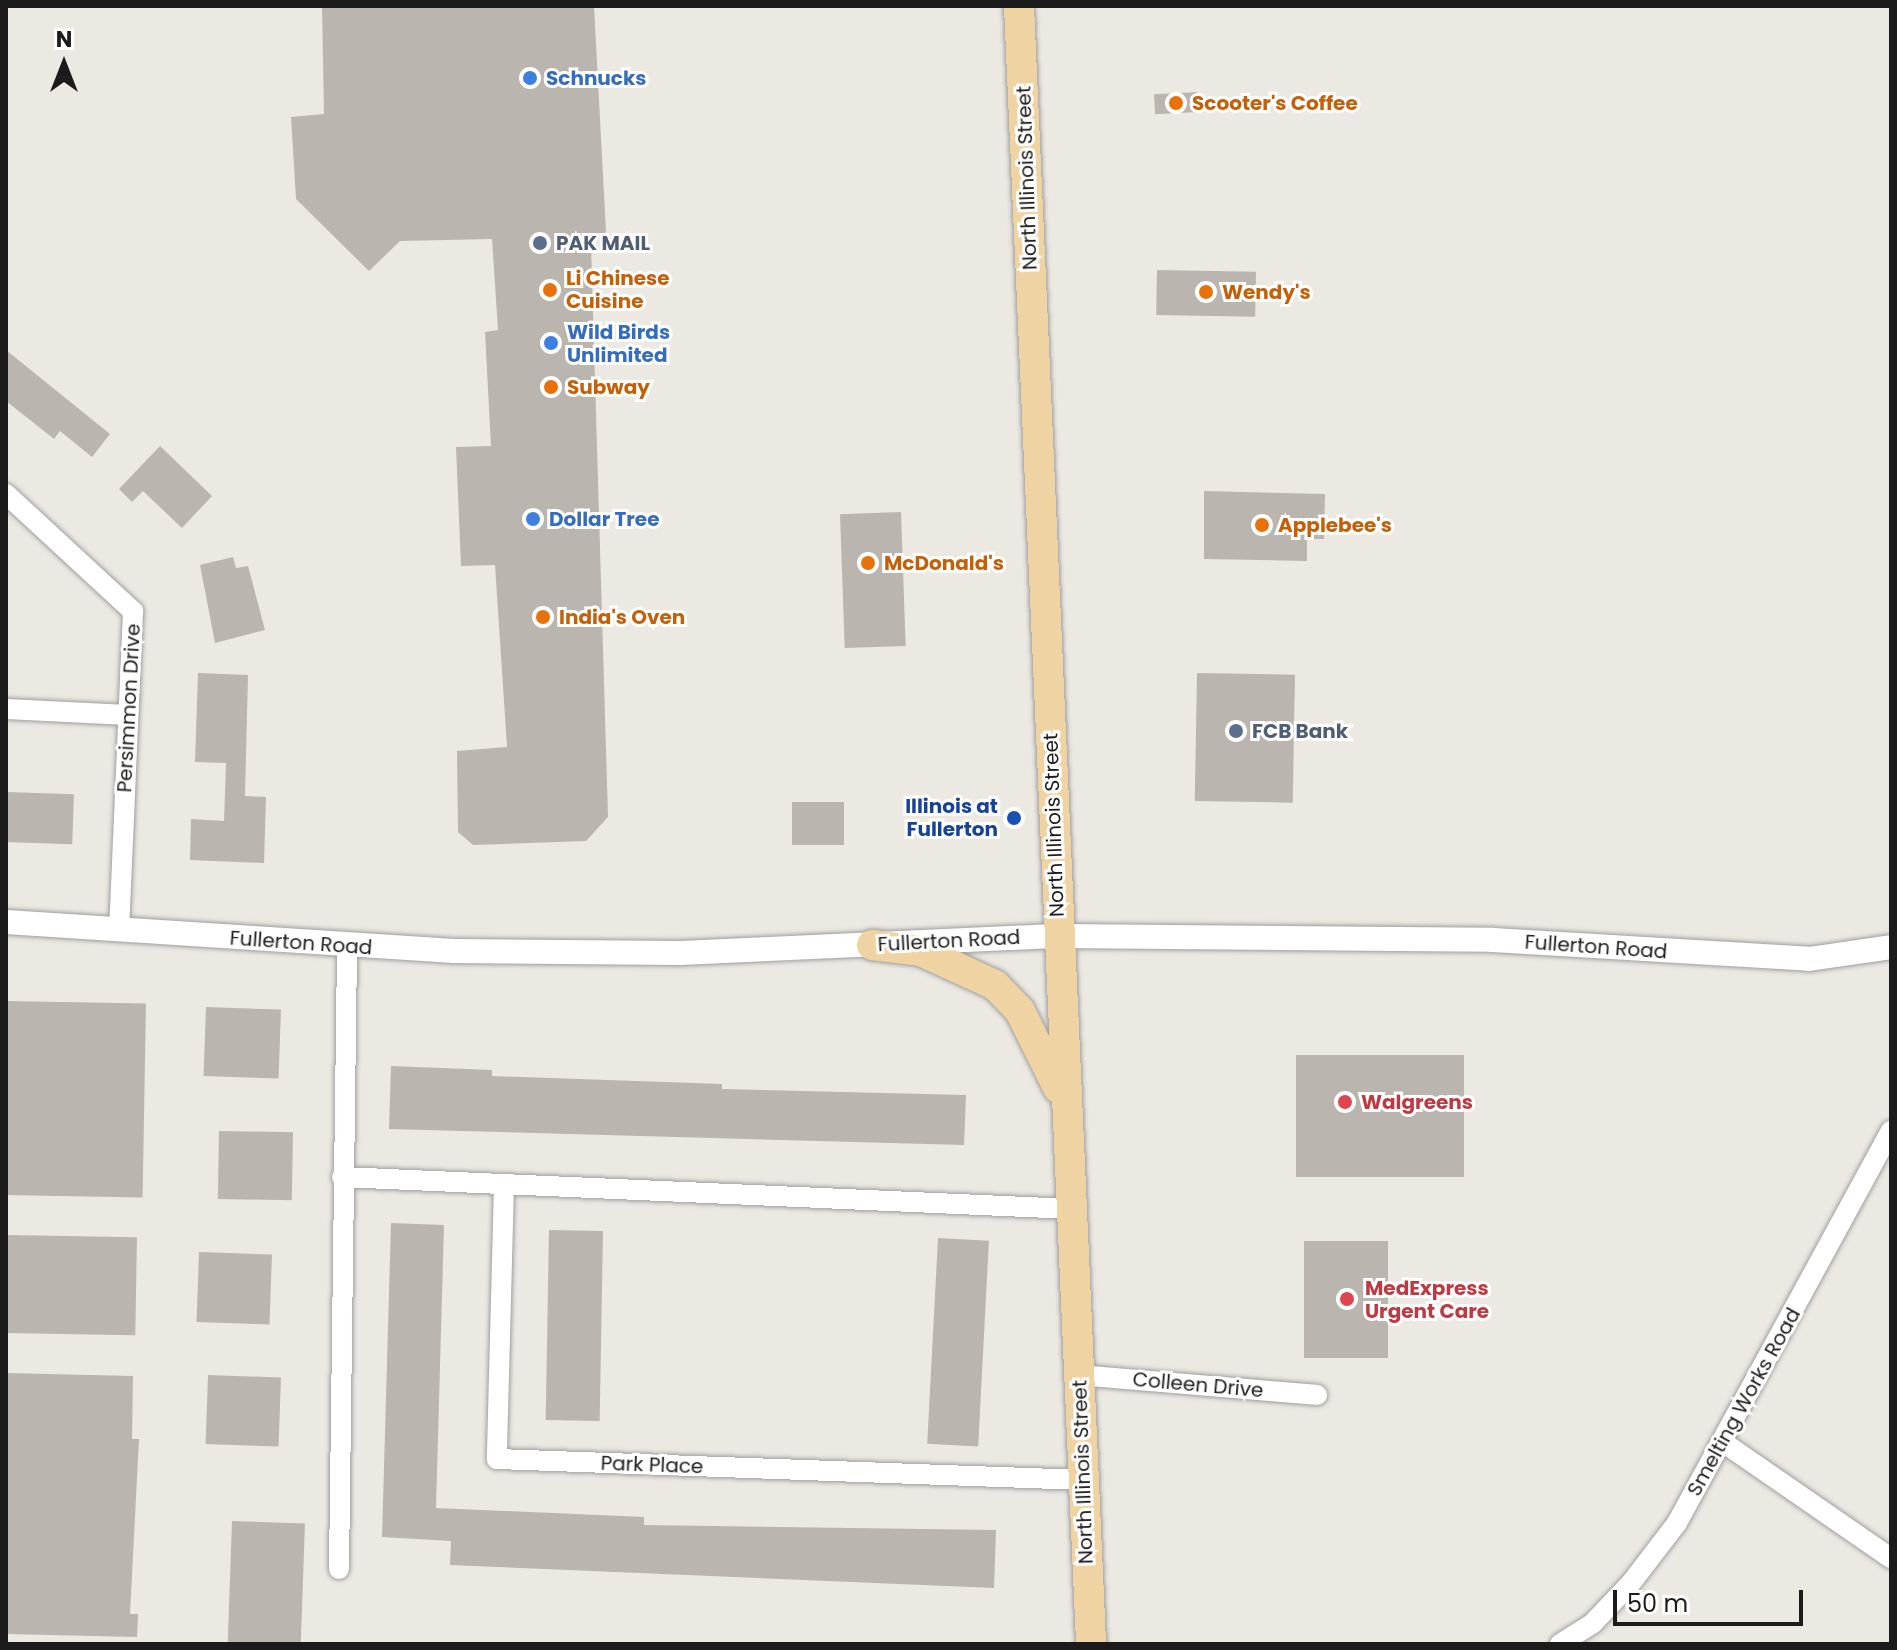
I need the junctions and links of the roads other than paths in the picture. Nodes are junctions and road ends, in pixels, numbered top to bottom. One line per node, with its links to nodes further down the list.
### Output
1 (1019, 6): 7 (main road, North Illinois Street)
2 (6, 494): 4 (street, Persimmon Drive)
3 (6, 709): 4 (street)
4 (128, 715): 6 (street, Persimmon Drive)
5 (6, 922): 6 (street, Fullerton Road)
6 (119, 930): 9 (street, Fullerton Road)
7 (1059, 936): 8 (street, Fullerton Road); 10 (street, Fullerton Road); 11 (main road, North Illinois Street)
8 (872, 945): 9 (street, Fullerton Road); 11 (main road)
9 (347, 946): 13 (street)
10 (1891, 947)
11 (1067, 1111): 15 (main road, North Illinois Street)
12 (1891, 1131): 18 (street, Smelting Works Road)
13 (342, 1177): 14 (street); 21 (street)
14 (504, 1184): 15 (street); 19 (street, Park Place)
15 (1072, 1209): 16 (main road, North Illinois Street)
16 (1079, 1375): 17 (street, Colleen Drive); 19 (main road, North Illinois Street)
17 (1317, 1395)
18 (1724, 1443): 20 (street); 23 (street, Smelting Works Road)
19 (1083, 1480): 22 (main road, North Illinois Street)
20 (1891, 1558)
21 (339, 1569)
22 (1091, 1644)
23 (1560, 1644)

